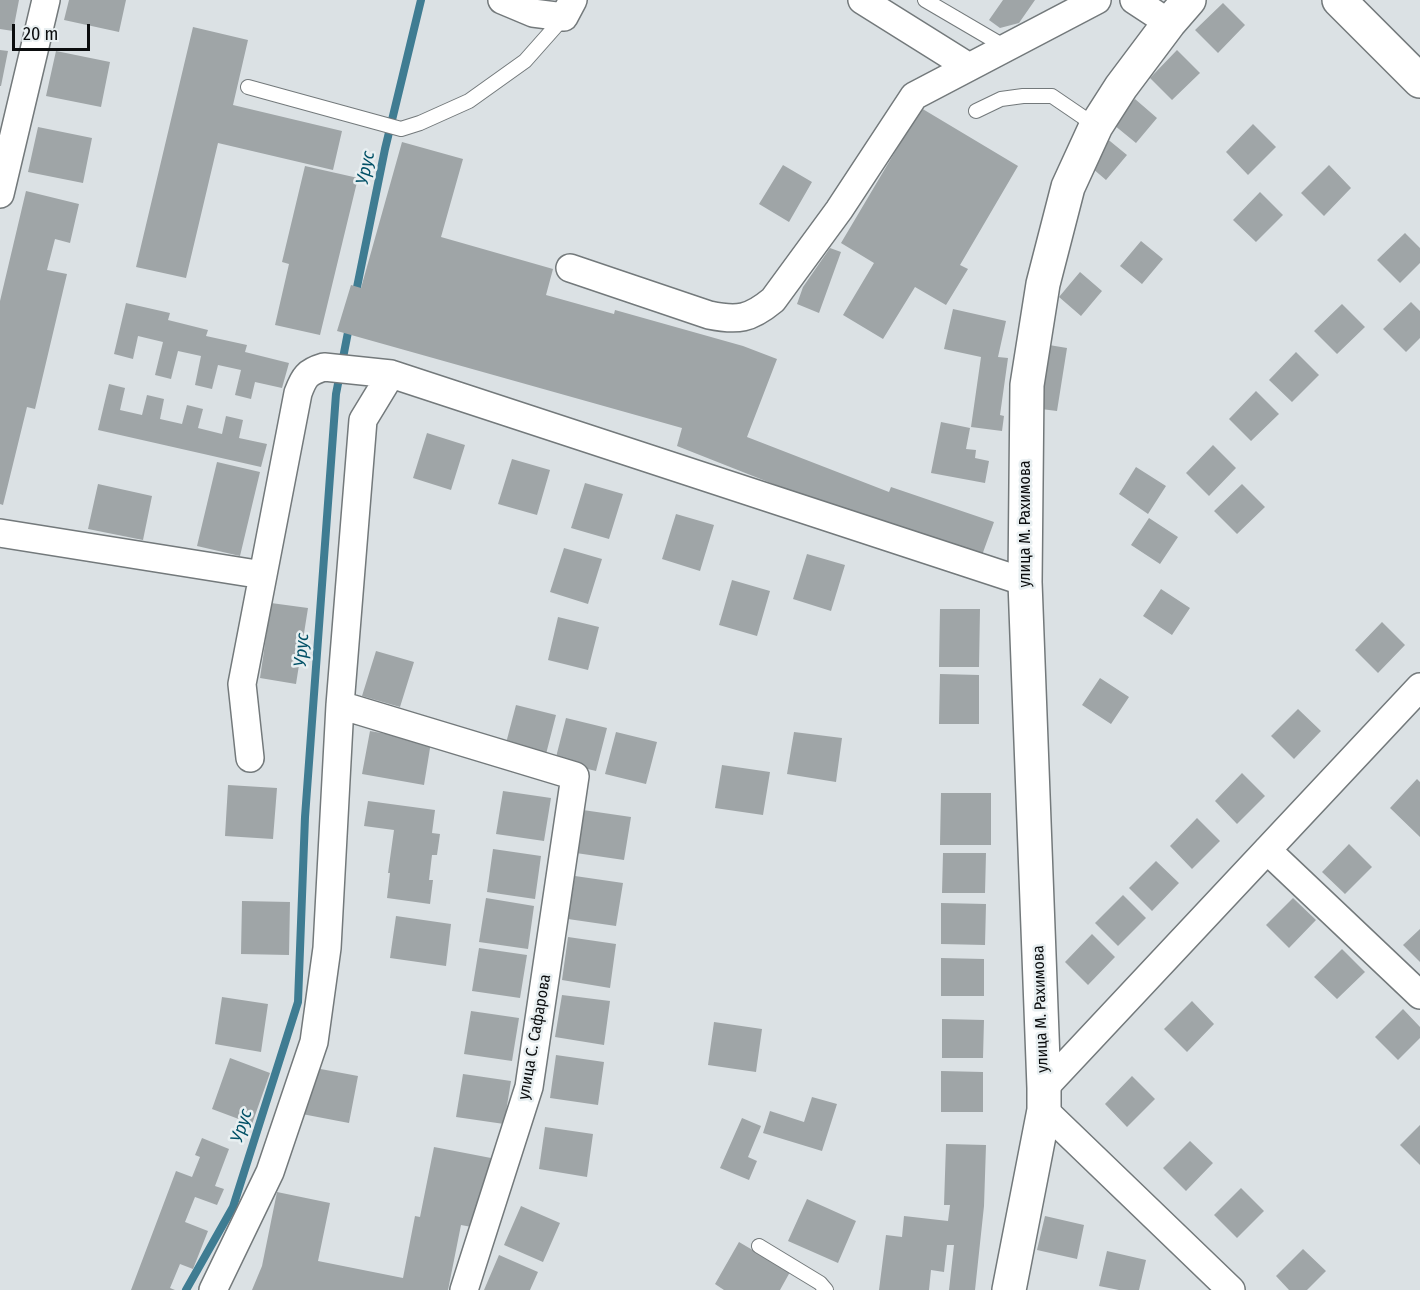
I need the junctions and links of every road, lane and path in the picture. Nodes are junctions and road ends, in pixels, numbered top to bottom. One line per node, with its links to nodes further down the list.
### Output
1 (46, 0): 16 (street)
2 (502, 0): 8 (street)
3 (862, 0): 11 (street)
4 (925, 0): 10 (lane)
5 (1097, 0): 10 (street)
6 (1134, 0): 9 (street)
7 (1339, 0): 12 (street)
8 (568, 8): 13 (lane)
9 (1179, 11): 15 (street, улица М. Рахимова)
10 (1007, 48): 11 (street)
11 (969, 68): 17 (street)
12 (1420, 81)
13 (248, 87)
14 (976, 111): 15 (lane)
15 (1096, 126): 21 (street, улица М. Рахимова)
16 (0, 194)
17 (570, 268)
18 (391, 374): 20 (street); 21 (street); 23 (street)
19 (0, 533): 20 (street)
20 (263, 575): 24 (street)
21 (1025, 582): 27 (street, улица М. Рахимова)
22 (1420, 687): 25 (street, улица М. Рахимова)
23 (340, 705): 29 (street); 30 (street, улица С. Сафарова)
24 (250, 758)
25 (1267, 850): 26 (street); 27 (street, улица М. Рахимова)
26 (1420, 995)
27 (1044, 1099): 32 (street, улица М. Рахимова); 33 (street)
28 (759, 1246): 31 (lane)
29 (213, 1290)
30 (464, 1290)
31 (826, 1290)
32 (1009, 1290)
33 (1231, 1290)

